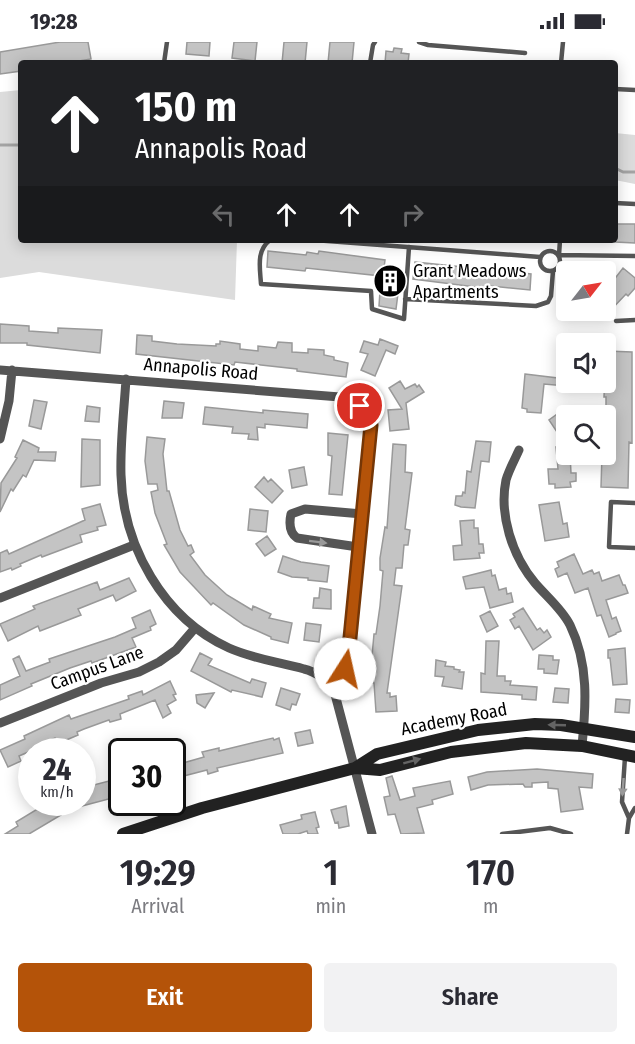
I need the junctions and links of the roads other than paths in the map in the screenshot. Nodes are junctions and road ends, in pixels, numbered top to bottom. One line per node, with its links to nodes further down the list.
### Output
1 (167, 42): 6 (lane)
2 (375, 42): 7 (lane)
3 (419, 42): 5 (lane)
4 (563, 42): 8 (lane)
5 (525, 53)
6 (164, 60)
7 (370, 60)
8 (561, 60)
9 (618, 89): 10 (lane)
10 (635, 90)
11 (618, 203): 12 (lane)
12 (635, 204)
13 (266, 243): 21 (lane)
14 (388, 243): 16 (lane)
15 (560, 243): 17 (lane)
16 (409, 248): 19 (lane); 21 (lane)
17 (559, 255): 18 (lane); 19 (lane); 20 (lane)
18 (635, 256)
19 (540, 257): 20 (lane)
20 (553, 271): 21 (lane)
21 (405, 299)
22 (616, 321): 23 (lane)
23 (635, 321)
24 (0, 370): 25 (street, Annapolis Road)
25 (12, 370): 26 (street, Annapolis Road); 27 (street)
26 (126, 379): 30 (street, Annapolis Road); 31 (street)
27 (0, 439)
28 (519, 450): 38 (street)
29 (635, 503): 33 (lane)
30 (362, 514): 32 (street, Annapolis Road); 32 (street, one-way to 32)
31 (134, 545): 34 (street); 35 (street)
32 (358, 547): 36 (street, Annapolis Road)
33 (635, 548)
34 (0, 598)
35 (195, 628): 36 (street); 37 (street, Campus Lane)
36 (332, 683): 42 (street)
37 (0, 723)
38 (584, 728): 39 (main road, Academy Road); 40 (street); 42 (main road, Academy Road, one-way to 42)
39 (635, 737)
40 (582, 746): 41 (main road, Academy Road); 42 (main road, Academy Road, one-way to 40)
41 (630, 756): 44 (lane, one-way to 44)
42 (355, 768): 45 (main road, Academy Road); 46 (street)
43 (635, 808): 44 (lane)
44 (629, 818): 49 (lane)
45 (123, 834)
46 (372, 834)
47 (502, 834): 48 (lane)
48 (571, 834)
49 (627, 834)

